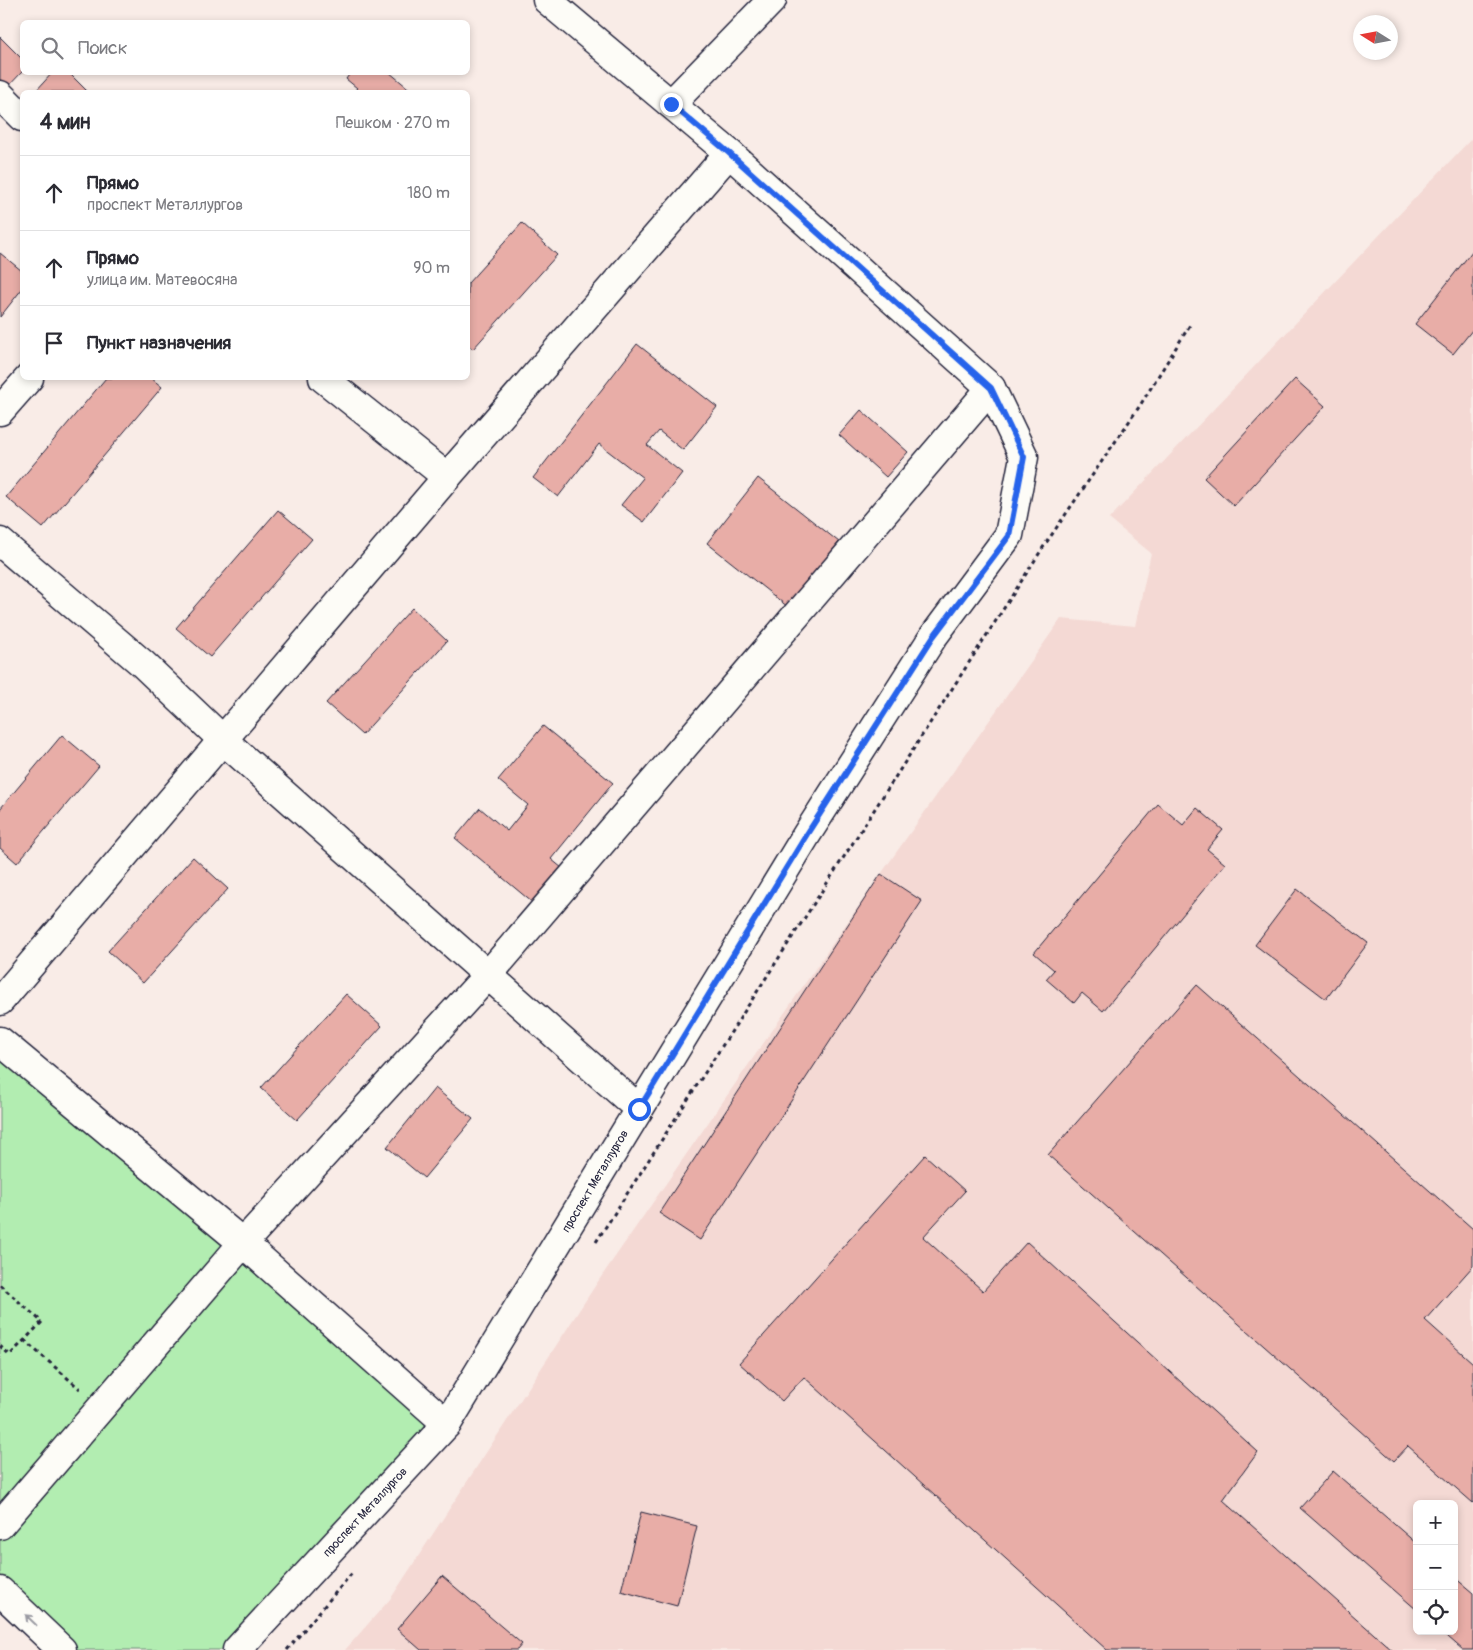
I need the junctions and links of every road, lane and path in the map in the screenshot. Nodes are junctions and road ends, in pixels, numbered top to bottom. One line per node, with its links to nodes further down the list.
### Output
1 (547, 0): 4 (street)
2 (772, 0): 4 (street)
3 (0, 95): 5 (street)
4 (671, 104): 6 (street)
5 (20, 115)
6 (729, 153): 10 (street); 12 (street)
7 (1190, 325): 14 (path)
8 (27, 380): 11 (street)
9 (326, 380): 12 (street)
10 (991, 388): 16 (street); 19 (street, проспект Металлургов)
11 (0, 411)
12 (447, 477): 15 (street)
13 (0, 542): 15 (street)
14 (1044, 546)
15 (223, 740): 16 (street); 17 (street)
16 (488, 975): 19 (street); 20 (street)
17 (0, 1001)
18 (0, 1041): 20 (street)
19 (639, 1109): 25 (street, проспект Металлургов)
20 (243, 1243): 24 (street); 25 (street)
21 (0, 1285): 22 (path)
22 (24, 1340): 23 (path); 24 (path)
23 (0, 1346)
24 (101, 1408): 26 (street)
25 (447, 1424): 29 (street, проспект Металлургов)
26 (0, 1525)
27 (0, 1590): 28 (street, one-way to 27)
28 (62, 1650)
29 (237, 1650)

